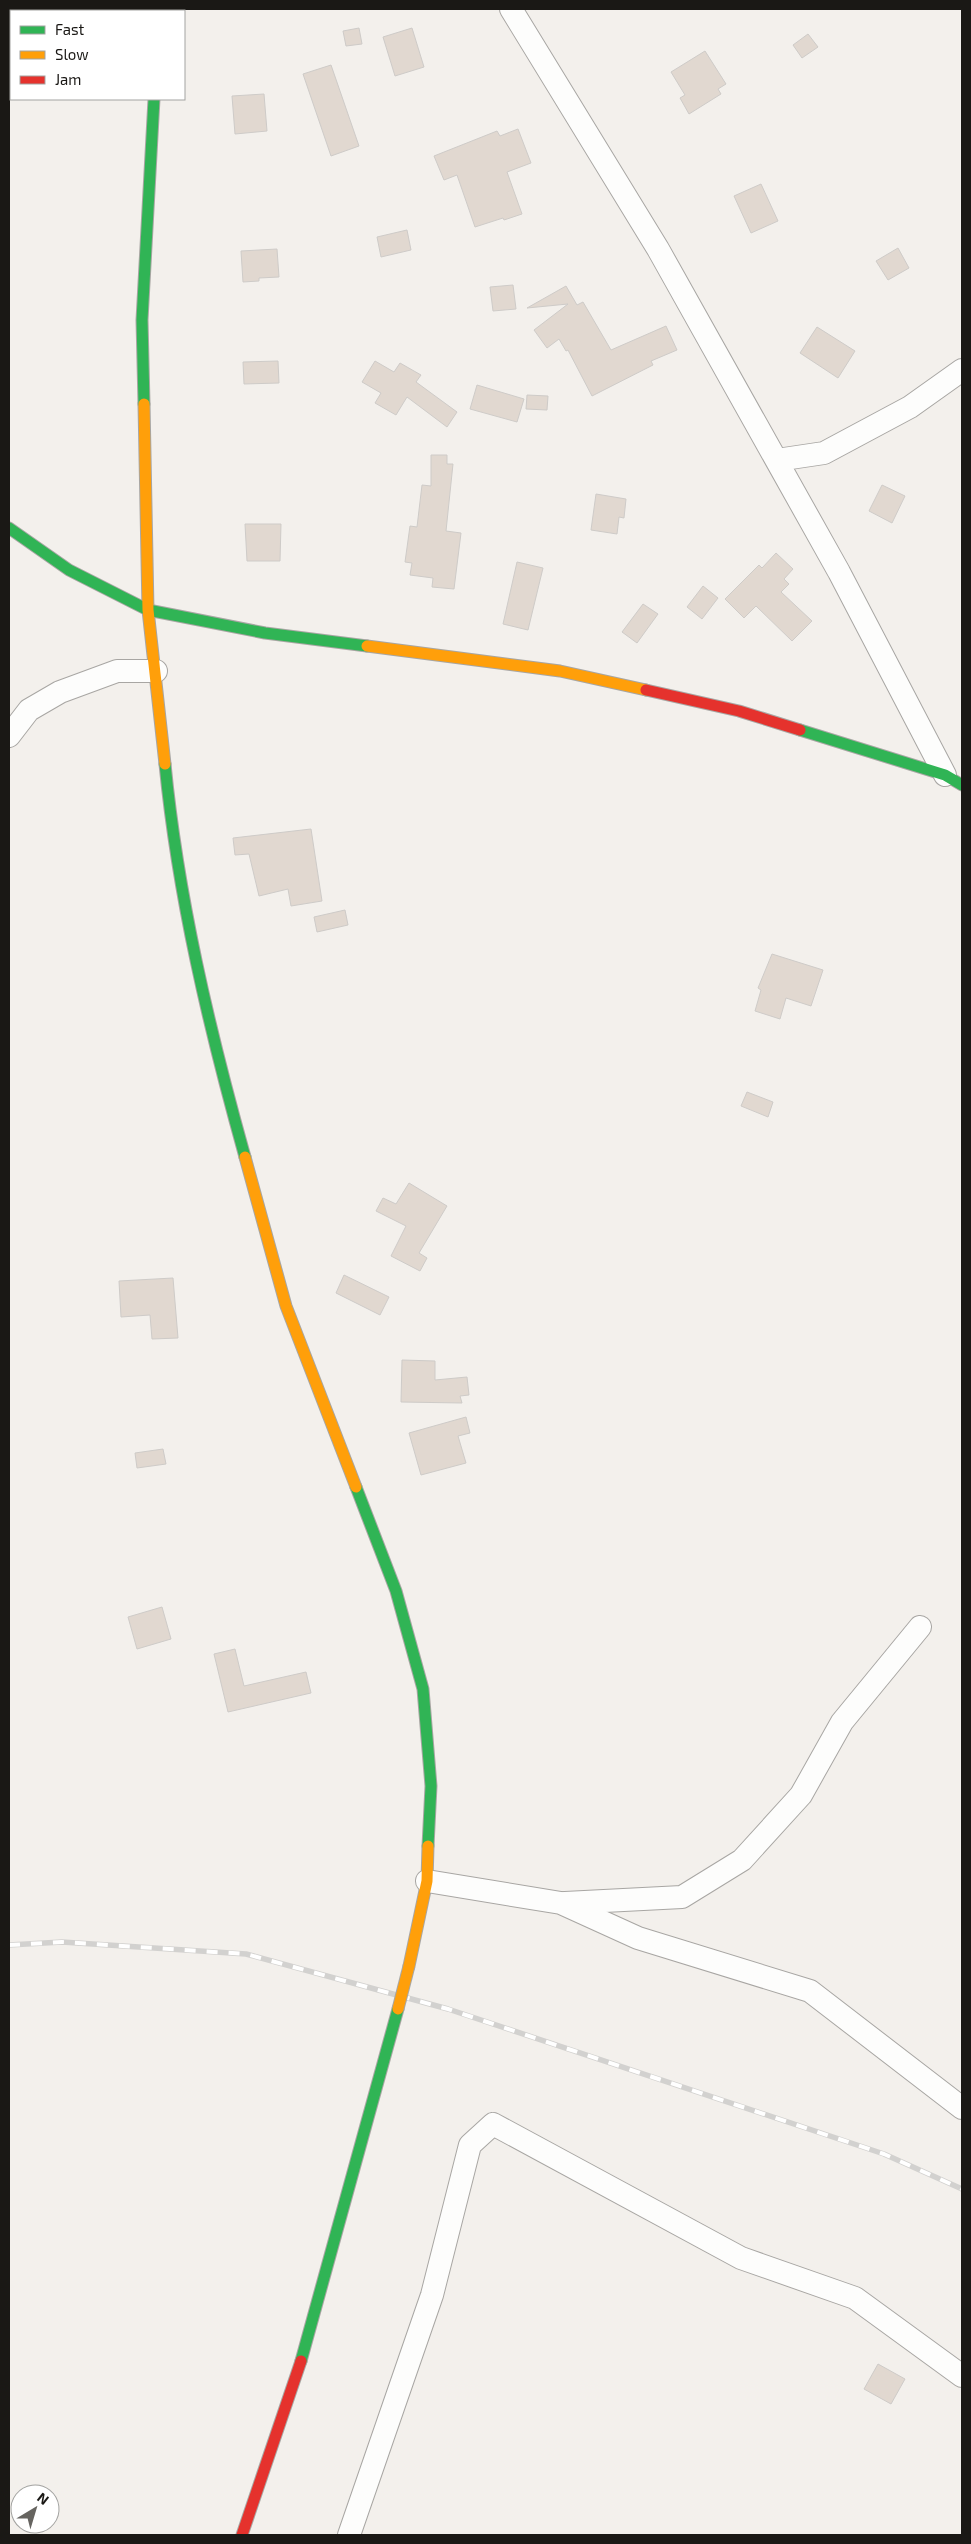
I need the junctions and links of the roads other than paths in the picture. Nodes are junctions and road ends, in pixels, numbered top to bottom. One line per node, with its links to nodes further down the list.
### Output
1 (511, 9): 4 (street)
2 (154, 100): 6 (main road)
3 (962, 370): 4 (street)
4 (777, 460): 9 (street)
5 (9, 528): 6 (main road)
6 (148, 610): 7 (main road); 9 (main road)
7 (156, 671): 8 (street); 11 (main road)
8 (9, 736)
9 (953, 780)
10 (920, 1627): 12 (street)
11 (427, 1881): 12 (street); 15 (main road, bridge)
12 (561, 1903): 13 (street)
13 (962, 2108)
14 (962, 2376): 16 (street)
15 (242, 2535)
16 (350, 2535)

